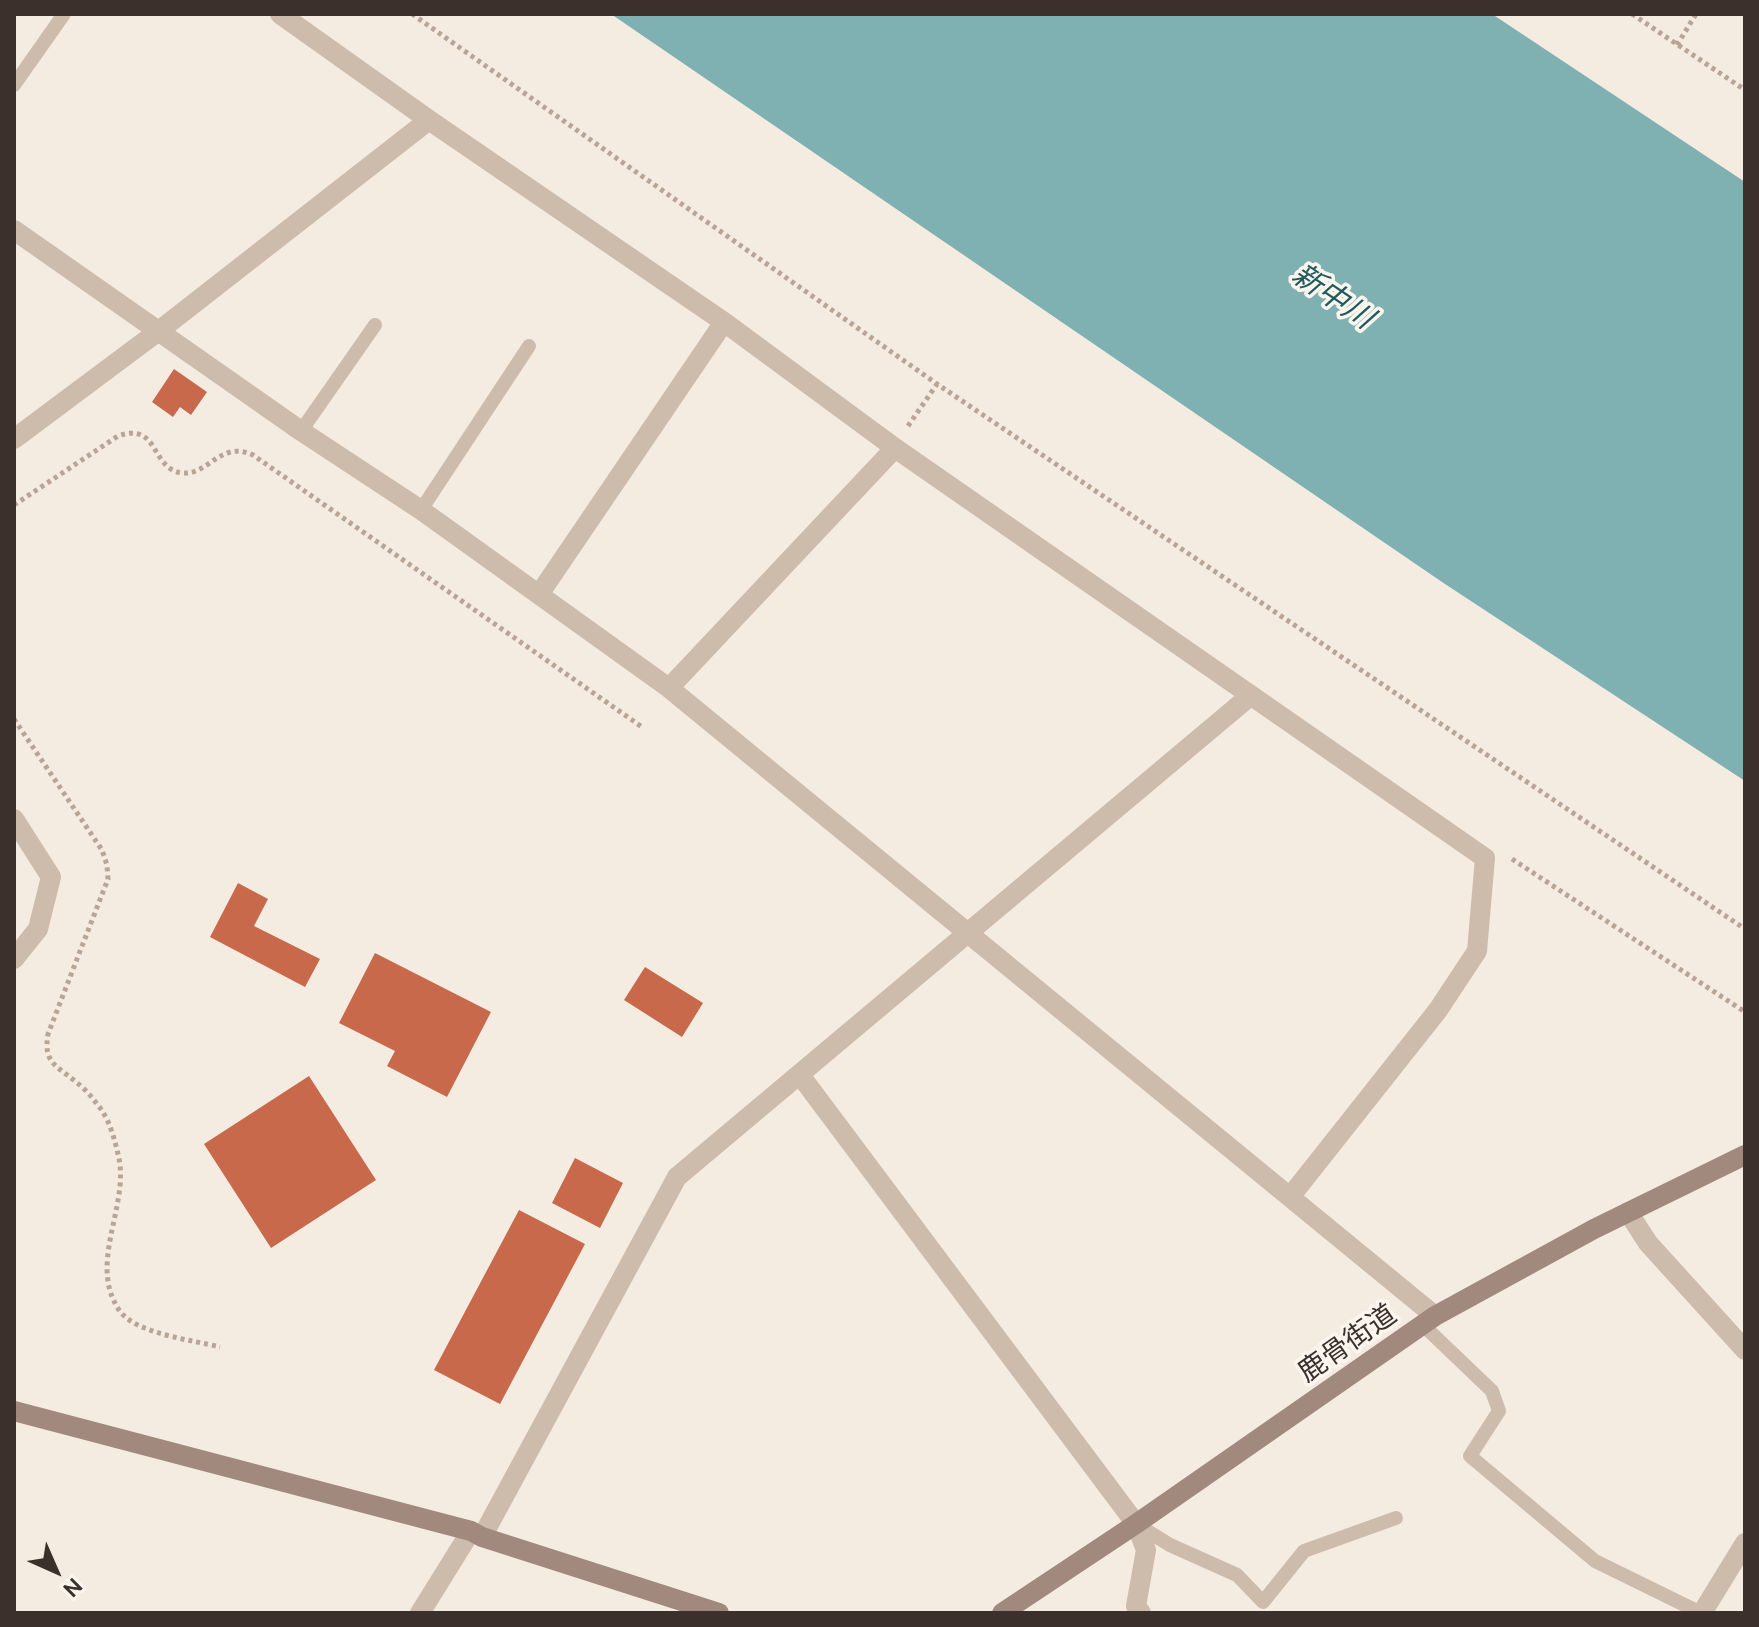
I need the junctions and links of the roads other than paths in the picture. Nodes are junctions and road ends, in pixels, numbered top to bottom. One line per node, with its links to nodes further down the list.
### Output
1 (64, 14): 3 (lane)
2 (280, 14): 4 (street)
3 (14, 85)
4 (429, 120): 6 (street); 8 (street)
5 (14, 230): 8 (street)
6 (724, 322): 12 (street); 14 (street)
7 (375, 325): 10 (lane)
8 (160, 330): 10 (street); 11 (street)
9 (529, 346): 13 (lane)
10 (301, 431): 13 (street)
11 (14, 439)
12 (899, 441): 15 (street); 16 (street)
13 (421, 510): 14 (street)
14 (540, 593): 15 (street)
15 (669, 688): 18 (street)
16 (1250, 696): 18 (street); 22 (street)
17 (14, 819): 19 (street)
18 (968, 933): 20 (street); 22 (street)
19 (14, 959)
20 (800, 1075): 28 (street); 29 (street)
21 (1745, 1155): 23 (street, 鹿骨街道)
22 (1290, 1197): 24 (street)
23 (1628, 1212): 24 (street, 鹿骨街道); 25 (street)
24 (1429, 1320): 28 (street, 鹿骨街道); 35 (lane)
25 (1745, 1350)
26 (14, 1411): 29 (street)
27 (1396, 1518): 28 (lane)
28 (1136, 1524): 33 (street, 鹿骨街道); 34 (street)
29 (476, 1534): 31 (street); 32 (street)
30 (1745, 1543): 35 (street)
31 (420, 1613)
32 (719, 1613)
33 (1002, 1613)
34 (1141, 1613)
35 (1701, 1613)

